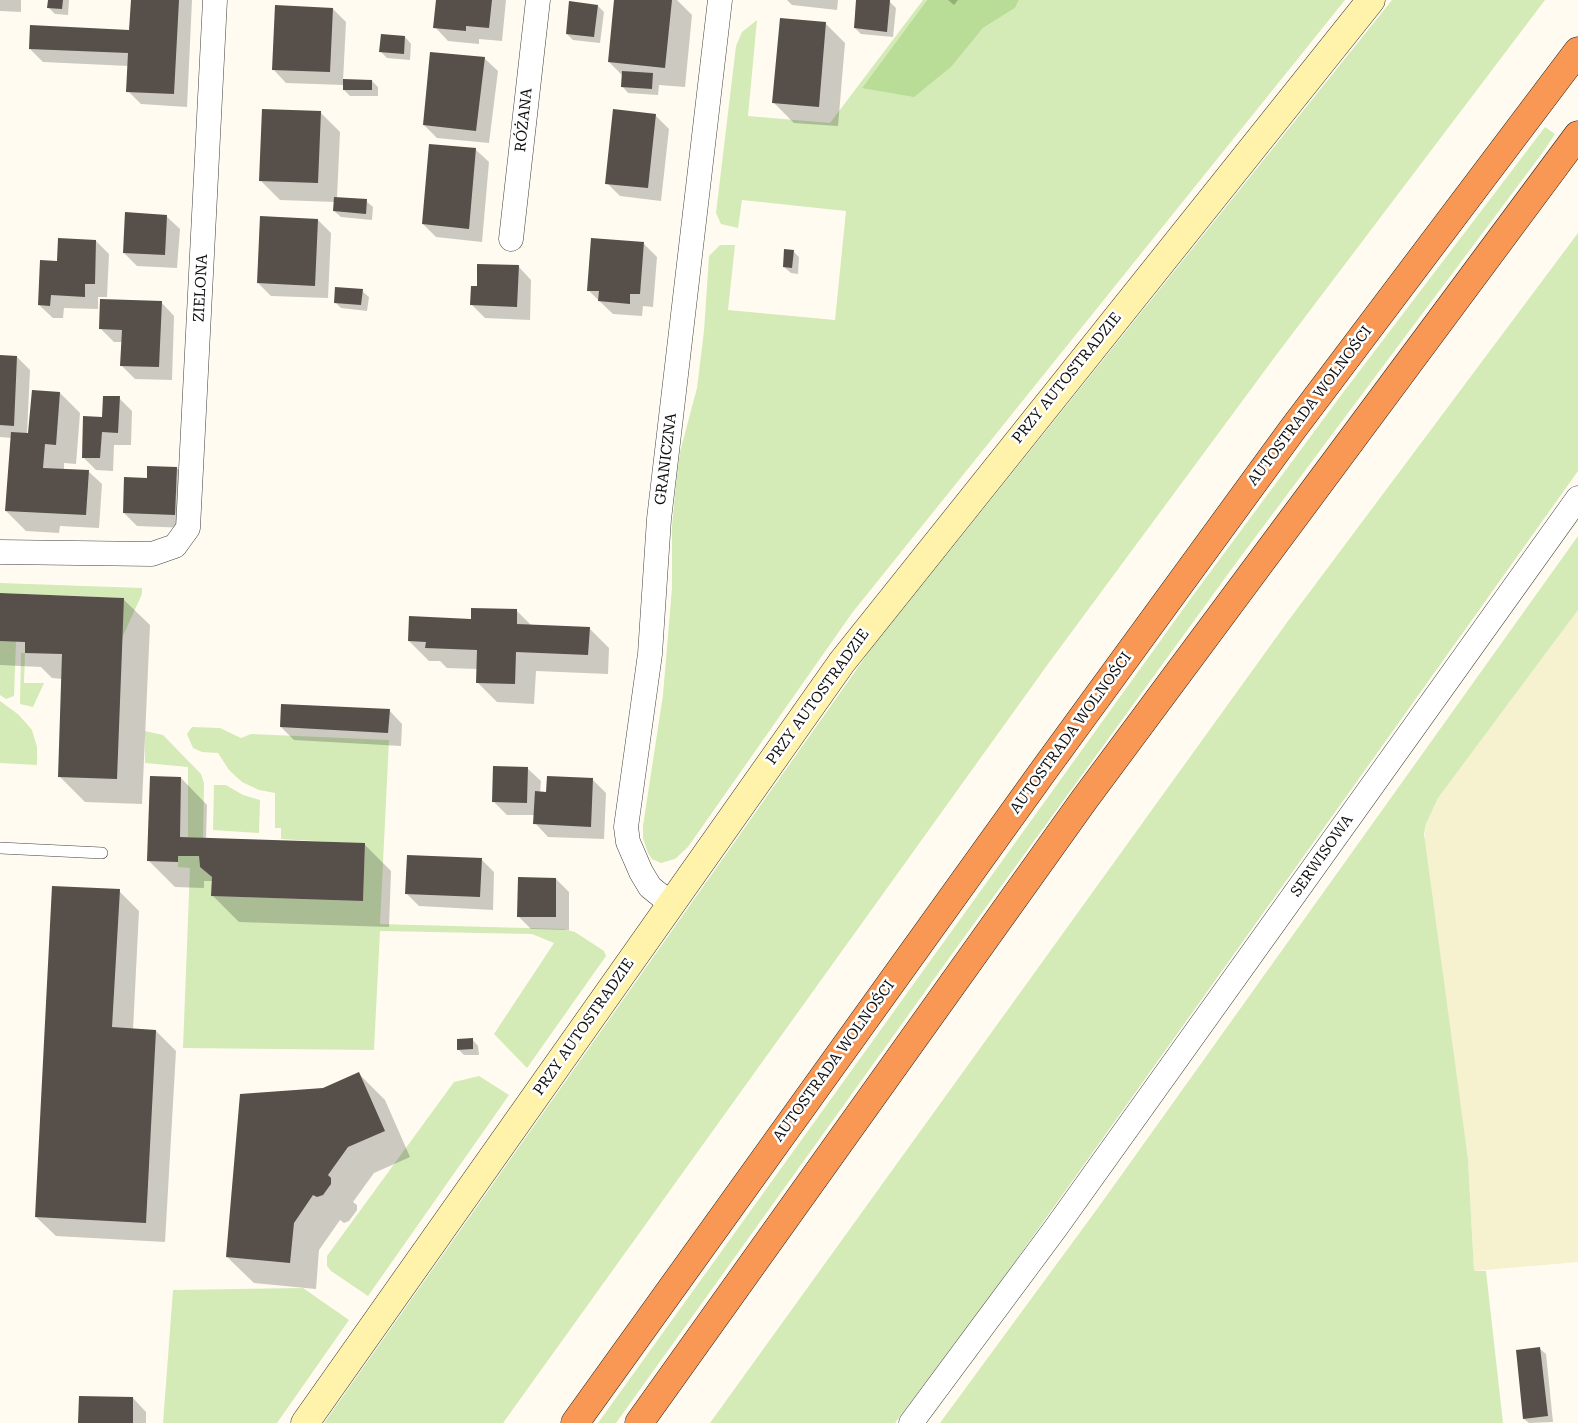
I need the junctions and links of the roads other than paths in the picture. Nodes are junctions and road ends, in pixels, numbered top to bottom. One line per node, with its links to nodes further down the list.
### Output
1 (215, 0): 11 (street, ZIELONA)
2 (538, 0): 9 (street, RÓŻANA)
3 (720, 0): 14 (street, GRANICZNA)
4 (1371, 0): 14 (street, PRZY AUTOSTRADZIE)
5 (1578, 51): 7 (highway, AUTOSTRADA WOLNOŚCI)
6 (1578, 62): 7 (lane)
7 (1528, 115): 16 (highway, AUTOSTRADA WOLNOŚCI)
8 (1575, 138): 17 (highway)
9 (511, 239)
10 (1578, 498): 18 (street, SERWISOWA)
11 (0, 552)
12 (0, 848): 13 (lane)
13 (102, 853)
14 (671, 904): 15 (street, PRZY AUTOSTRADZIE)
15 (305, 1423)
16 (575, 1423)
17 (639, 1423)
18 (911, 1423)

